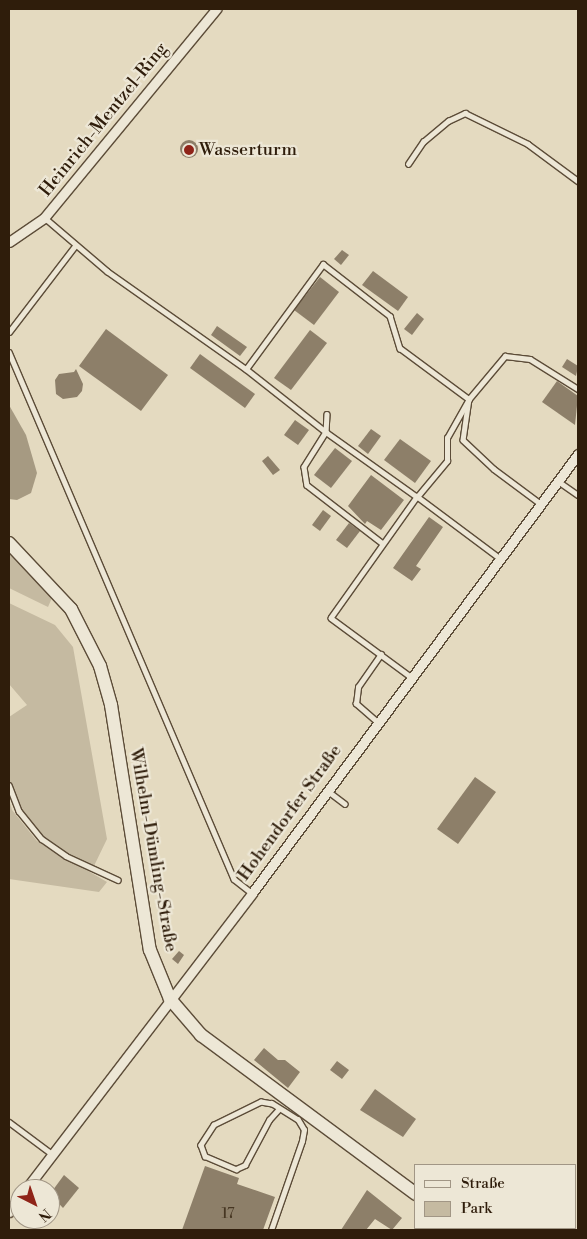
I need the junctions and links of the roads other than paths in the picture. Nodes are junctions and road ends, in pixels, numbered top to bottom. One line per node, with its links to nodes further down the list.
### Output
1 (216, 9): 4 (street, Heinrich-Mentzel-Ring)
2 (408, 164): 3 (lane)
3 (578, 181)
4 (44, 218): 5 (street, Heinrich-Mentzel-Ring); 6 (lane)
5 (9, 242)
6 (76, 246): 7 (lane); 9 (lane)
7 (9, 332)
8 (9, 352): 29 (lane)
9 (246, 368): 11 (lane); 13 (lane)
10 (578, 389): 11 (lane)
11 (469, 400): 17 (lane); 18 (lane)
12 (326, 414): 13 (lane)
13 (326, 432): 17 (lane); 20 (lane)
14 (578, 454): 15 (street, Hohendorfer Straße)
15 (558, 481): 16 (lane); 18 (street, Hohendorfer Straße)
16 (578, 495)
17 (417, 497): 20 (lane); 21 (lane)
18 (541, 504): 21 (street, Hohendorfer Straße)
19 (9, 543): 30 (street, Wilhelm-Dümling-Straße)
20 (382, 544): 22 (lane)
21 (500, 559): 23 (street, Hohendorfer Straße)
22 (381, 654): 23 (lane); 24 (lane)
23 (411, 677): 24 (street, Hohendorfer Straße)
24 (377, 722): 26 (street, Hohendorfer Straße)
25 (9, 785): 28 (lane)
26 (327, 790): 27 (lane); 29 (street, Hohendorfer Straße)
27 (345, 804)
28 (118, 880)
29 (252, 894): 30 (street, Hohendorfer Straße)
30 (170, 999): 33 (street, Hohendorfer Straße); 35 (street, Wilhelm-Dümling-Straße)
31 (280, 1109): 31 (lane); 36 (lane)
32 (9, 1122): 33 (lane)
33 (52, 1154): 34 (street, Hohendorfer Straße)
34 (33, 1179)
35 (414, 1193)
36 (271, 1230)

